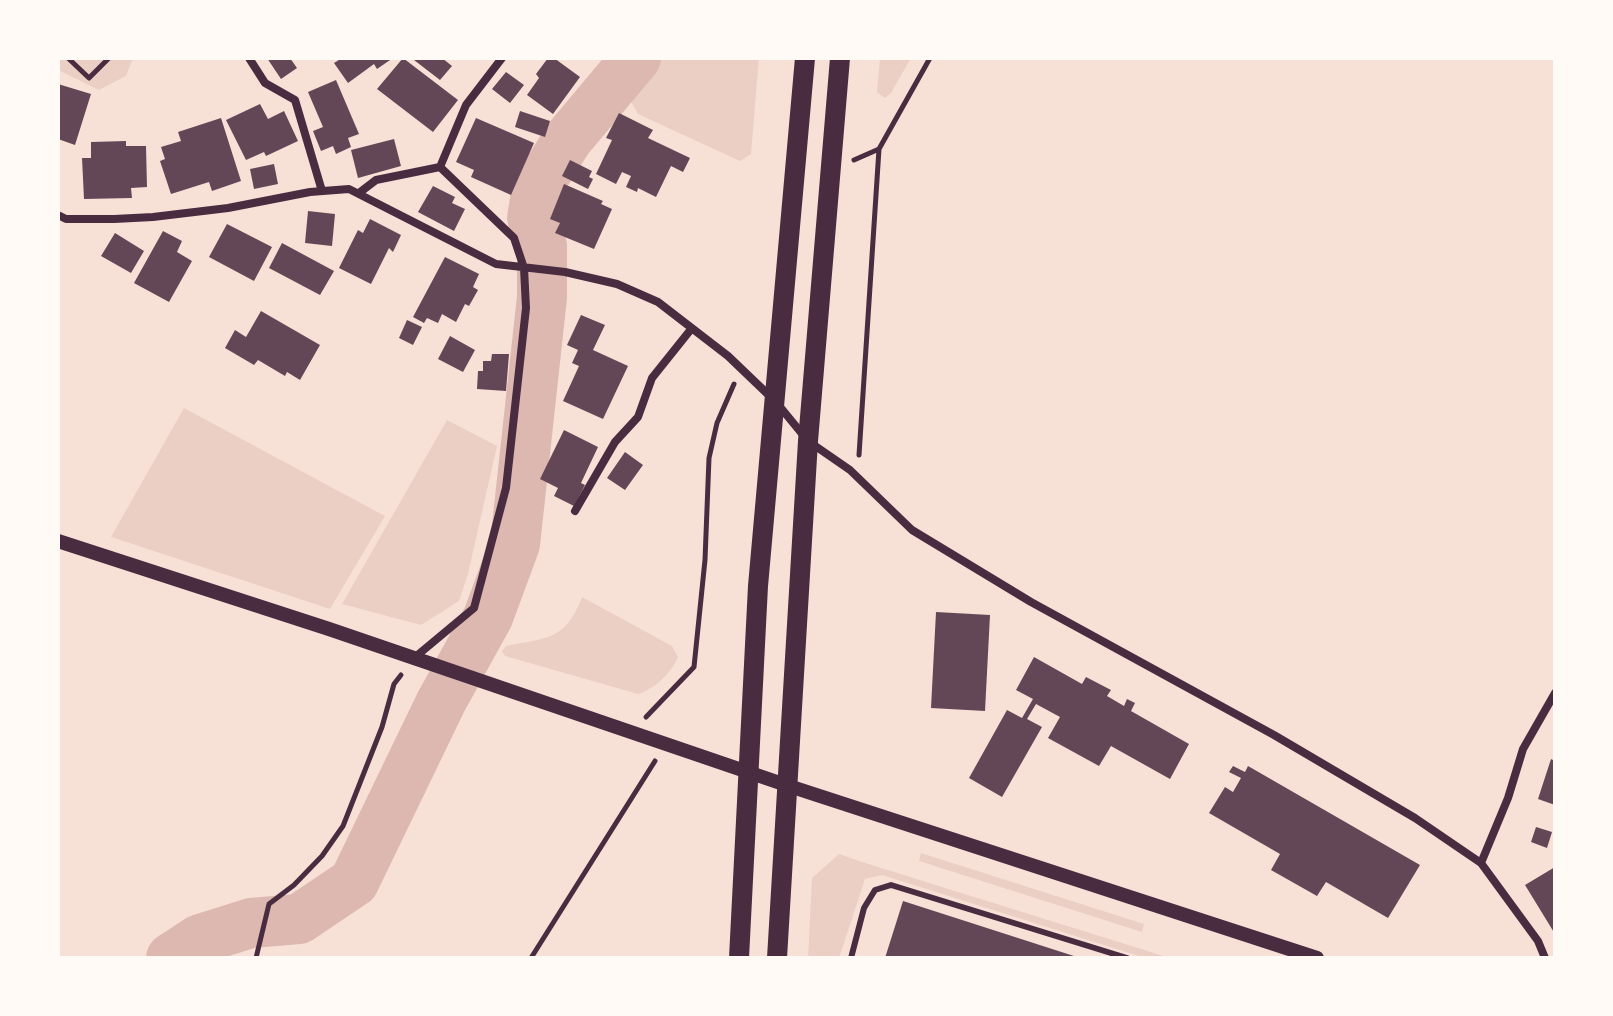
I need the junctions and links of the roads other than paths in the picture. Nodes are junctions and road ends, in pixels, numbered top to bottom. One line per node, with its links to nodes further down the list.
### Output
1 (249, 58): 6 (street)
2 (502, 58): 5 (street)
3 (805, 58): 11 (main road)
4 (840, 58): 12 (main road)
5 (440, 167): 7 (street); 9 (street)
6 (322, 191): 7 (street); 8 (street)
7 (359, 193): 9 (street)
8 (58, 215)
9 (525, 268): 10 (street); 15 (street)
10 (692, 328): 11 (street); 13 (street)
11 (776, 402): 12 (street); 17 (main road)
12 (808, 441): 18 (main road); 19 (street)
13 (575, 511)
14 (58, 541): 15 (street)
15 (414, 658): 17 (street)
16 (1555, 693): 19 (street)
17 (749, 772): 18 (street); 20 (main road)
18 (786, 785): 21 (main road); 24 (street)
19 (1481, 863): 25 (street)
20 (739, 958)
21 (777, 958)
22 (851, 958): 23 (lane)
23 (1127, 958)
24 (1317, 958)
25 (1545, 958)

